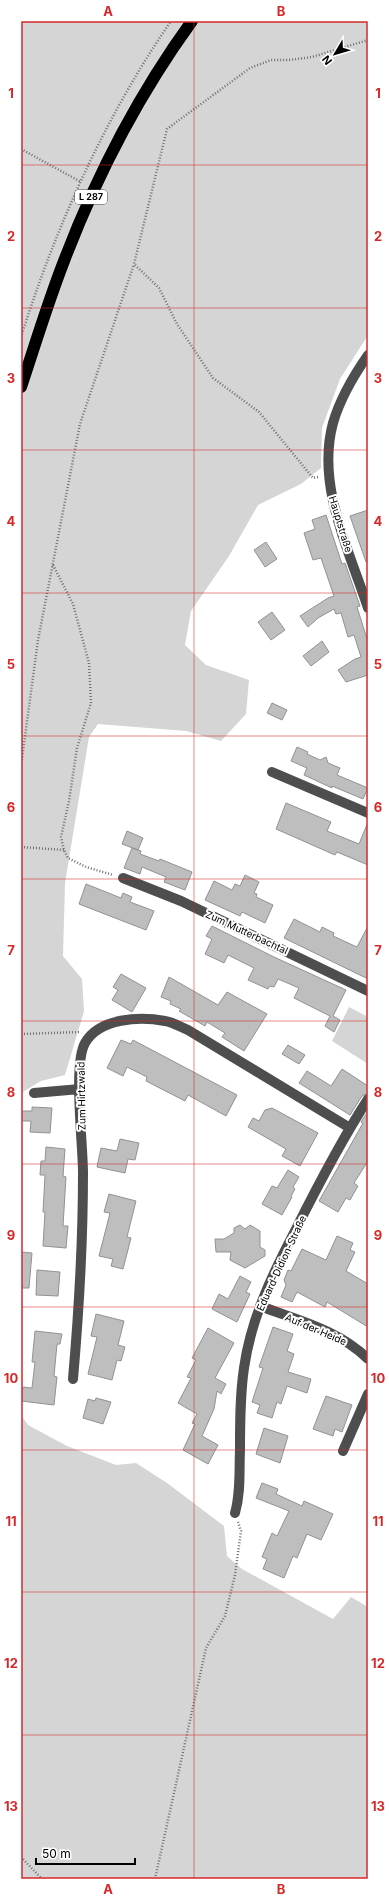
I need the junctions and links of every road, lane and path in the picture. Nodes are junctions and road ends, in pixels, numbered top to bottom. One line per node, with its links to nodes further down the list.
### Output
1 (192, 21): 7 (highway, L 287)
2 (368, 40): 5 (path)
3 (21, 149): 4 (path)
4 (81, 182)
5 (134, 264): 8 (path); 9 (path)
6 (368, 355): 8 (street, Hauptstraße)
7 (21, 387)
8 (329, 477): 10 (street, Hauptstraße)
9 (53, 565): 11 (path); 15 (path)
10 (368, 608)
11 (21, 766)
12 (272, 772): 13 (street)
13 (368, 813)
14 (21, 847): 15 (path)
15 (64, 850): 16 (path)
16 (124, 878): 17 (street, Zum Mutterbachtal)
17 (368, 991)
18 (92, 1033): 19 (path); 20 (street, Zum Hirtzwald); 23 (street)
19 (21, 1034)
20 (80, 1089): 21 (street); 26 (street, Zum Hirtzwald)
21 (34, 1093)
22 (368, 1099): 23 (street, Eduard-Didion-Straße)
23 (350, 1128): 24 (street, Eduard-Didion-Straße)
24 (260, 1306): 25 (street, Auf der Heide); 29 (street, Eduard-Didion-Straße)
25 (368, 1359)
26 (72, 1379)
27 (368, 1394): 28 (street)
28 (343, 1451)
29 (235, 1513): 32 (path)
30 (21, 1857): 31 (path)
31 (42, 1879)
32 (155, 1879)

